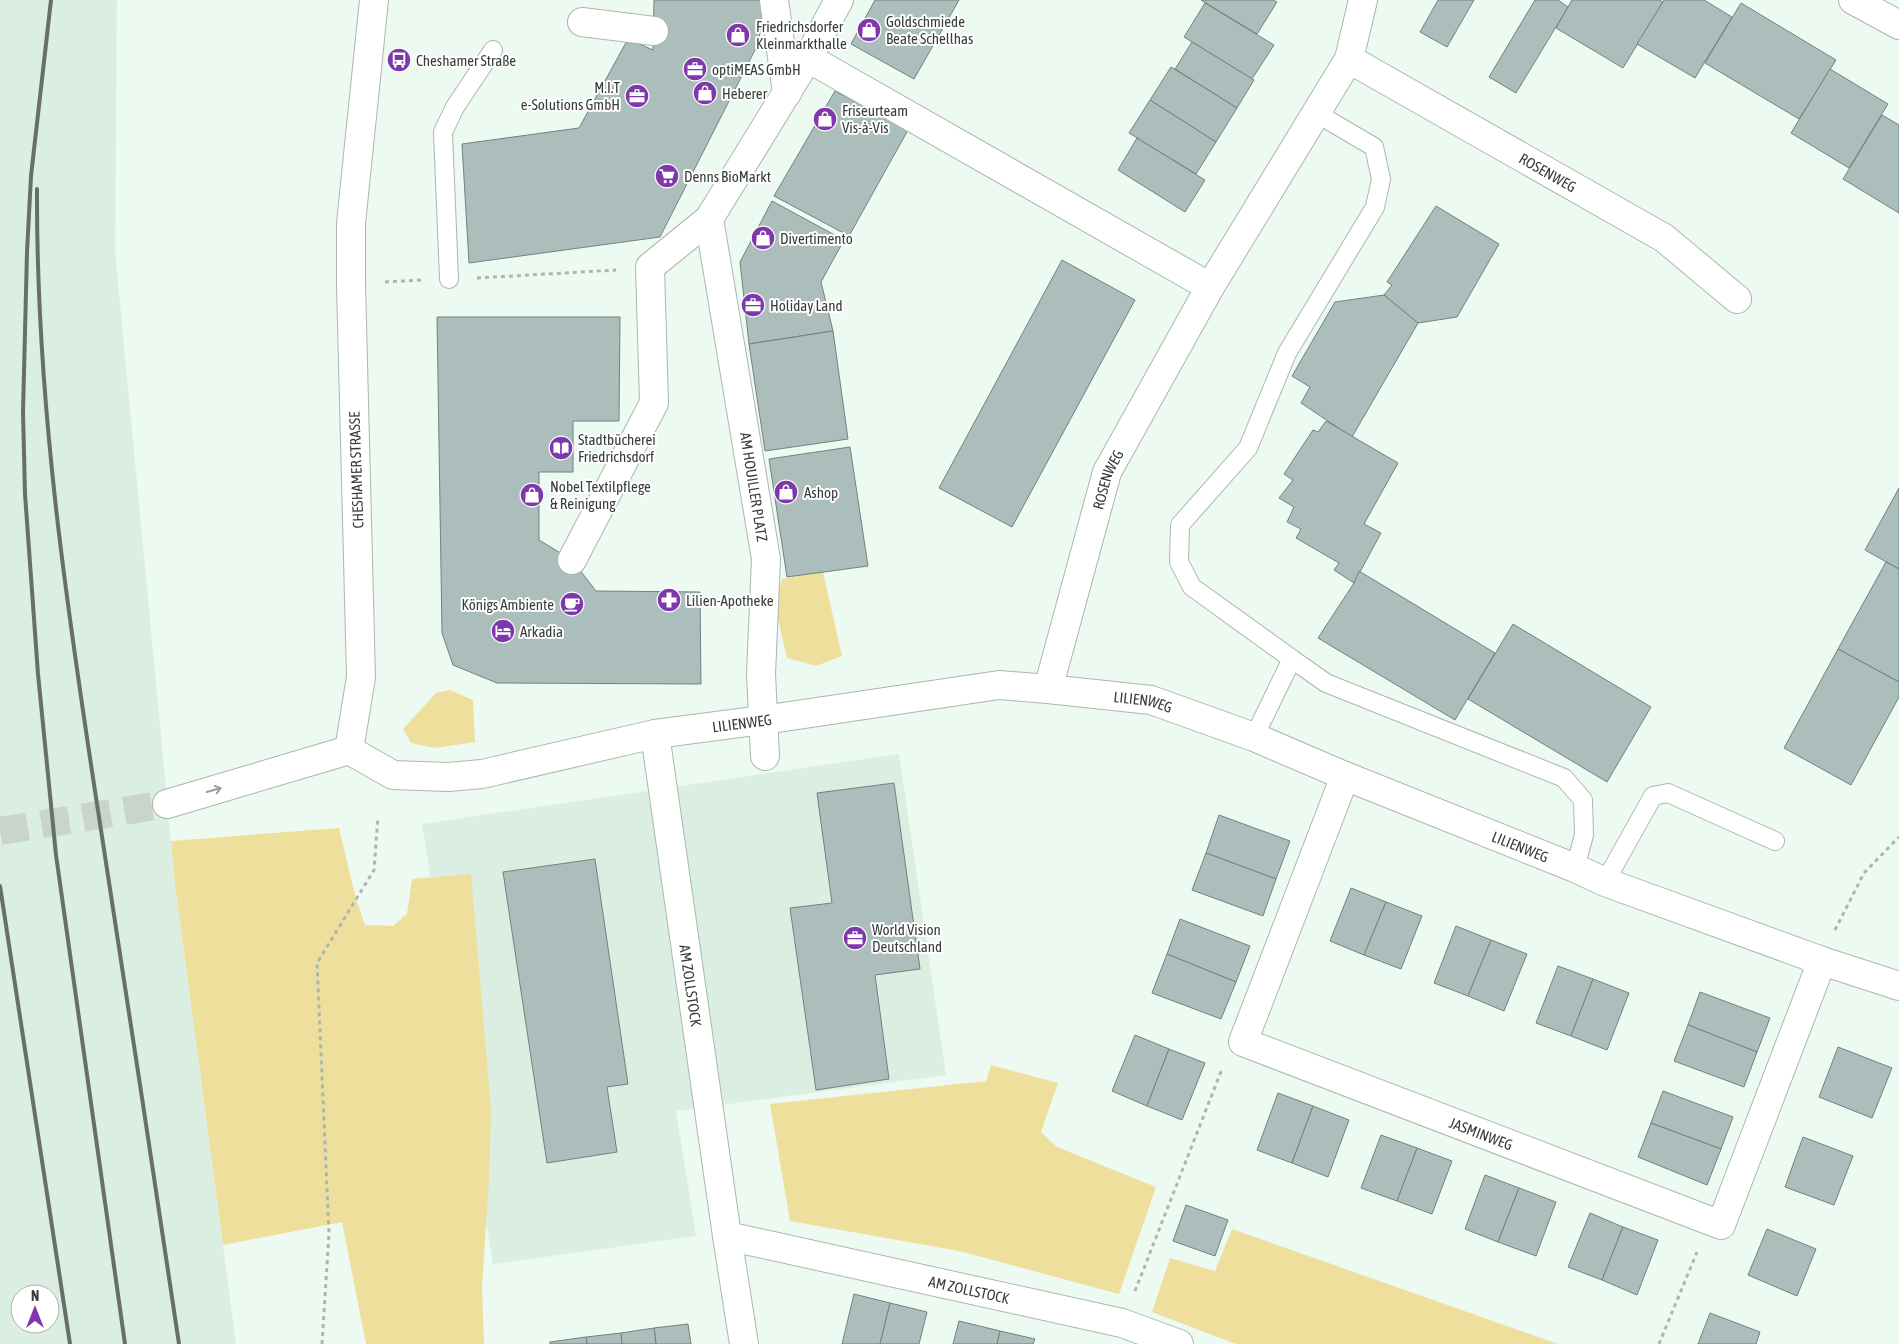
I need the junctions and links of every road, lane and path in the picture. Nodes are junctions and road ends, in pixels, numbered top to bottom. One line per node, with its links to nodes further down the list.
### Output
1 (374, 0): 17 (street, CHESHAMER STRASSE)
2 (774, 0): 12 (street)
3 (839, 0): 10 (street)
4 (1363, 0): 11 (street, ROSENWEG)
5 (1853, 0): 7 (street)
6 (582, 22): 8 (street)
7 (1899, 25)
8 (654, 31)
9 (493, 50): 16 (lane)
10 (808, 58): 12 (street); 18 (street)
11 (1349, 59): 13 (street, ROSENWEG); 19 (street, ROSENWEG)
12 (787, 93): 14 (street)
13 (1316, 113): 18 (street, ROSENWEG); 21 (lane)
14 (710, 220): 20 (street); 23 (street, AM HOUILLER PLATZ)
15 (624, 270): 16 (path)
16 (449, 279): 17 (path)
17 (351, 284): 26 (street, CHESHAMER STRASSE)
18 (1210, 287): 22 (street, ROSENWEG)
19 (1737, 299)
20 (572, 560)
21 (1292, 659): 25 (lane); 33 (lane)
22 (1048, 689): 23 (street, LILIENWEG); 25 (street, LILIENWEG)
23 (763, 720): 24 (street, LILIENWEG); 27 (street, AM HOUILLER PLATZ)
24 (655, 734): 26 (street, LILIENWEG); 39 (street, AM ZOLLSTOCK)
25 (1254, 737): 28 (street, LILIENWEG)
26 (349, 750): 29 (street, one-way to 26)
27 (765, 756)
28 (1345, 776): 33 (street, LILIENWEG); 37 (street)
29 (167, 804)
30 (378, 817): 41 (path)
31 (1899, 837): 35 (path)
32 (1775, 841): 34 (lane)
33 (1575, 868): 34 (street, LILIENWEG)
34 (1605, 882): 35 (street, LILIENWEG)
35 (1822, 961): 36 (street, LILIENWEG); 38 (street)
36 (1899, 986)
37 (1243, 1042): 38 (street, JASMINWEG); 40 (path)
38 (1710, 1221): 44 (path)
39 (727, 1236): 40 (street, AM ZOLLSTOCK); 42 (street, AM ZOLLSTOCK)
40 (1122, 1323): 43 (street, AM ZOLLSTOCK)
41 (322, 1344)
42 (744, 1344)
43 (1178, 1344)
44 (1659, 1344)

